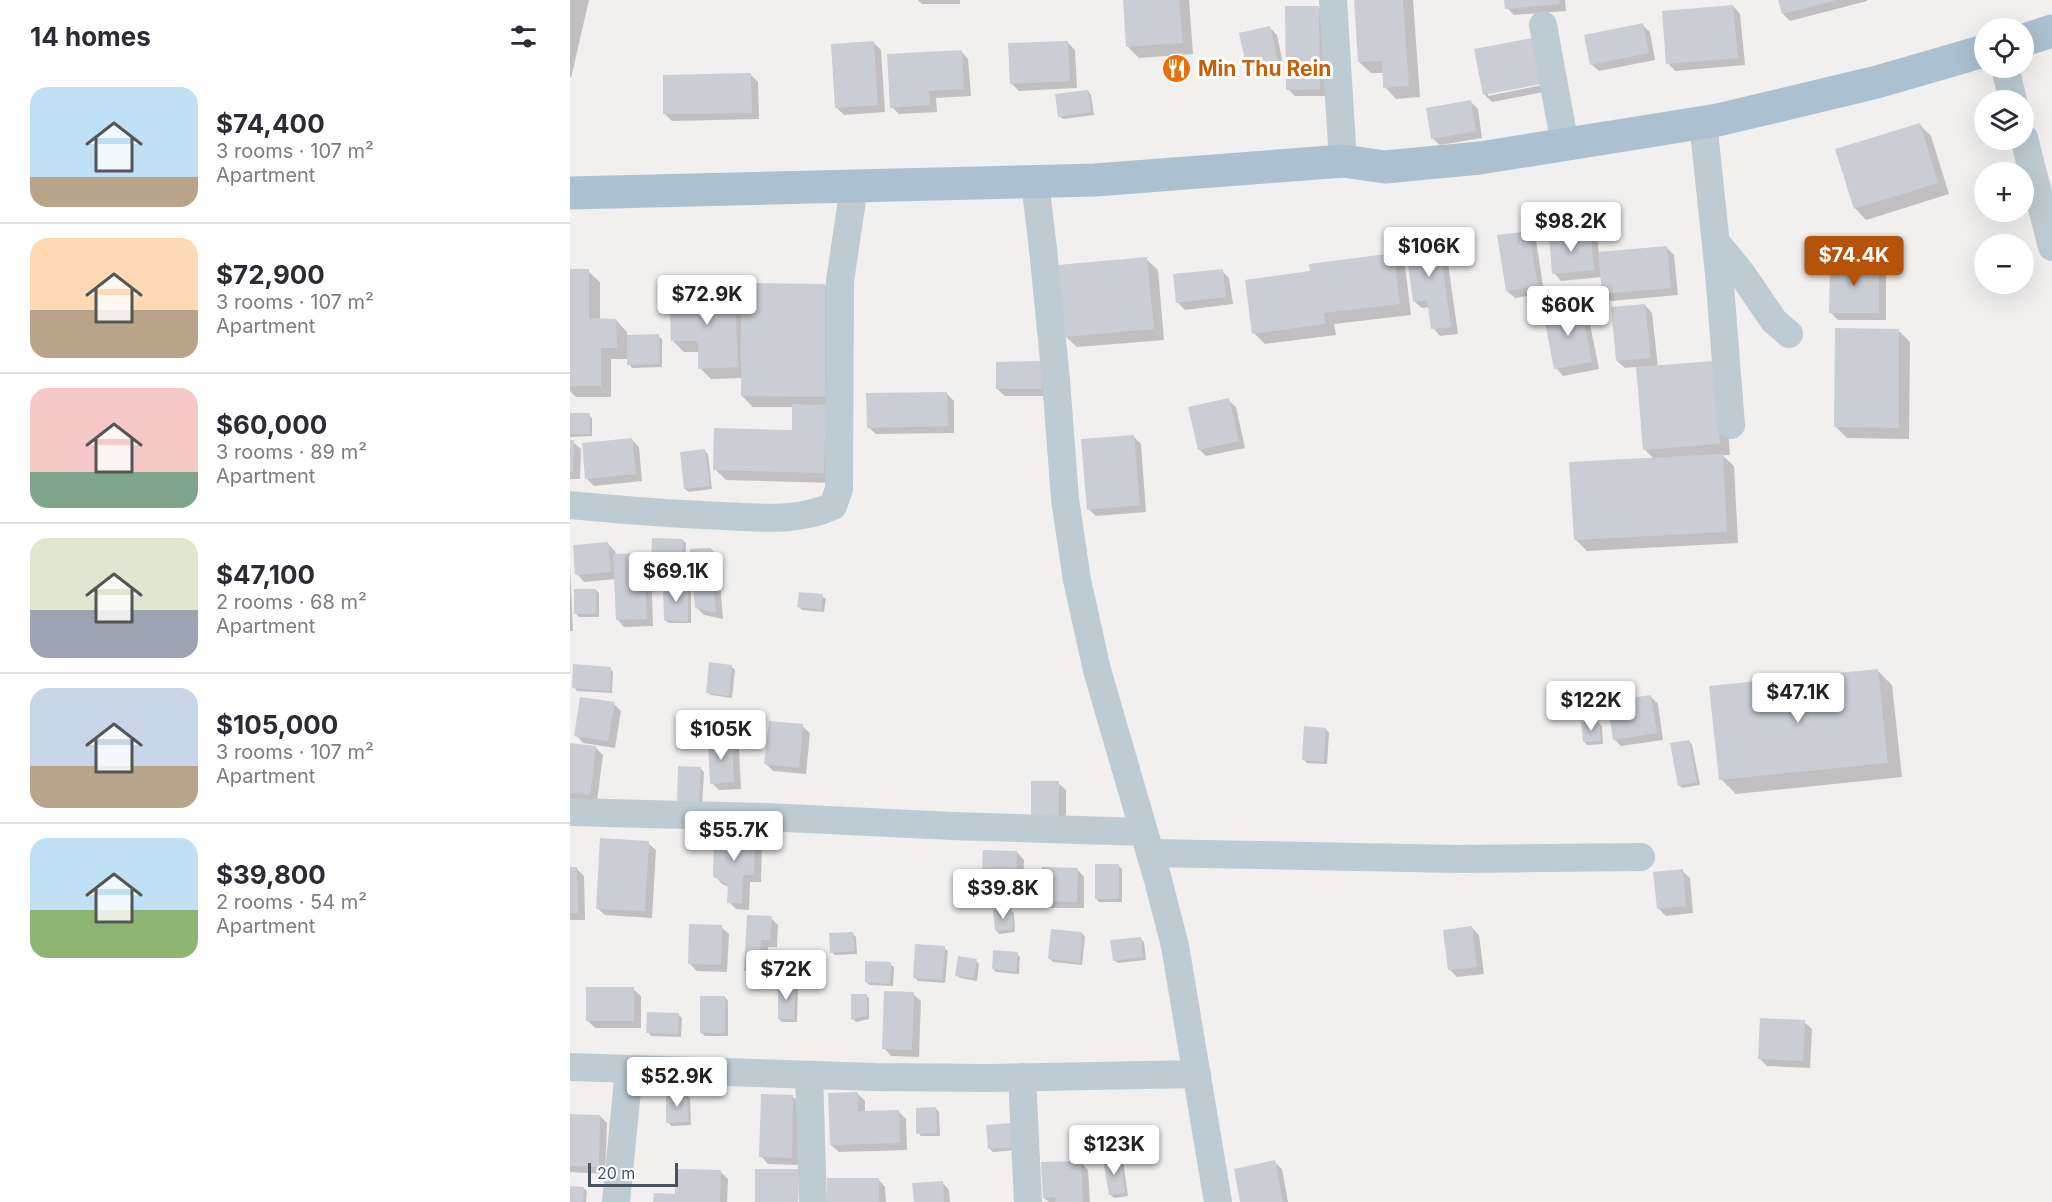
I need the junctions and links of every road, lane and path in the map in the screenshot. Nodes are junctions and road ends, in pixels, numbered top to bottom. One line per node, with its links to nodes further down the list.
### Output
1 (1333, 0): 9 (street)
2 (1543, 26): 7 (street)
3 (2052, 31): 4 (main road)
4 (2034, 37)
5 (1974, 54): 6 (main road)
6 (1704, 122): 7 (main road); 13 (street)
7 (1565, 145): 9 (main road)
8 (2027, 150): 14 (street)
9 (1343, 161): 10 (main road)
10 (1035, 182): 11 (main road); 19 (street)
11 (854, 187): 12 (main road); 17 (street)
12 (570, 194)
13 (1716, 242): 15 (street); 16 (street)
14 (2052, 247)
15 (1789, 334)
16 (1731, 425)
17 (570, 505)
18 (570, 812): 19 (street)
19 (1147, 842): 20 (street); 23 (street)
20 (1641, 858)
21 (570, 1067): 22 (street)
22 (628, 1070): 24 (street); 26 (street)
23 (1197, 1074): 25 (street); 29 (street)
24 (809, 1075): 25 (street); 27 (street)
25 (1022, 1077): 28 (street)
26 (616, 1202)
27 (813, 1202)
28 (1028, 1202)
29 (1218, 1202)

